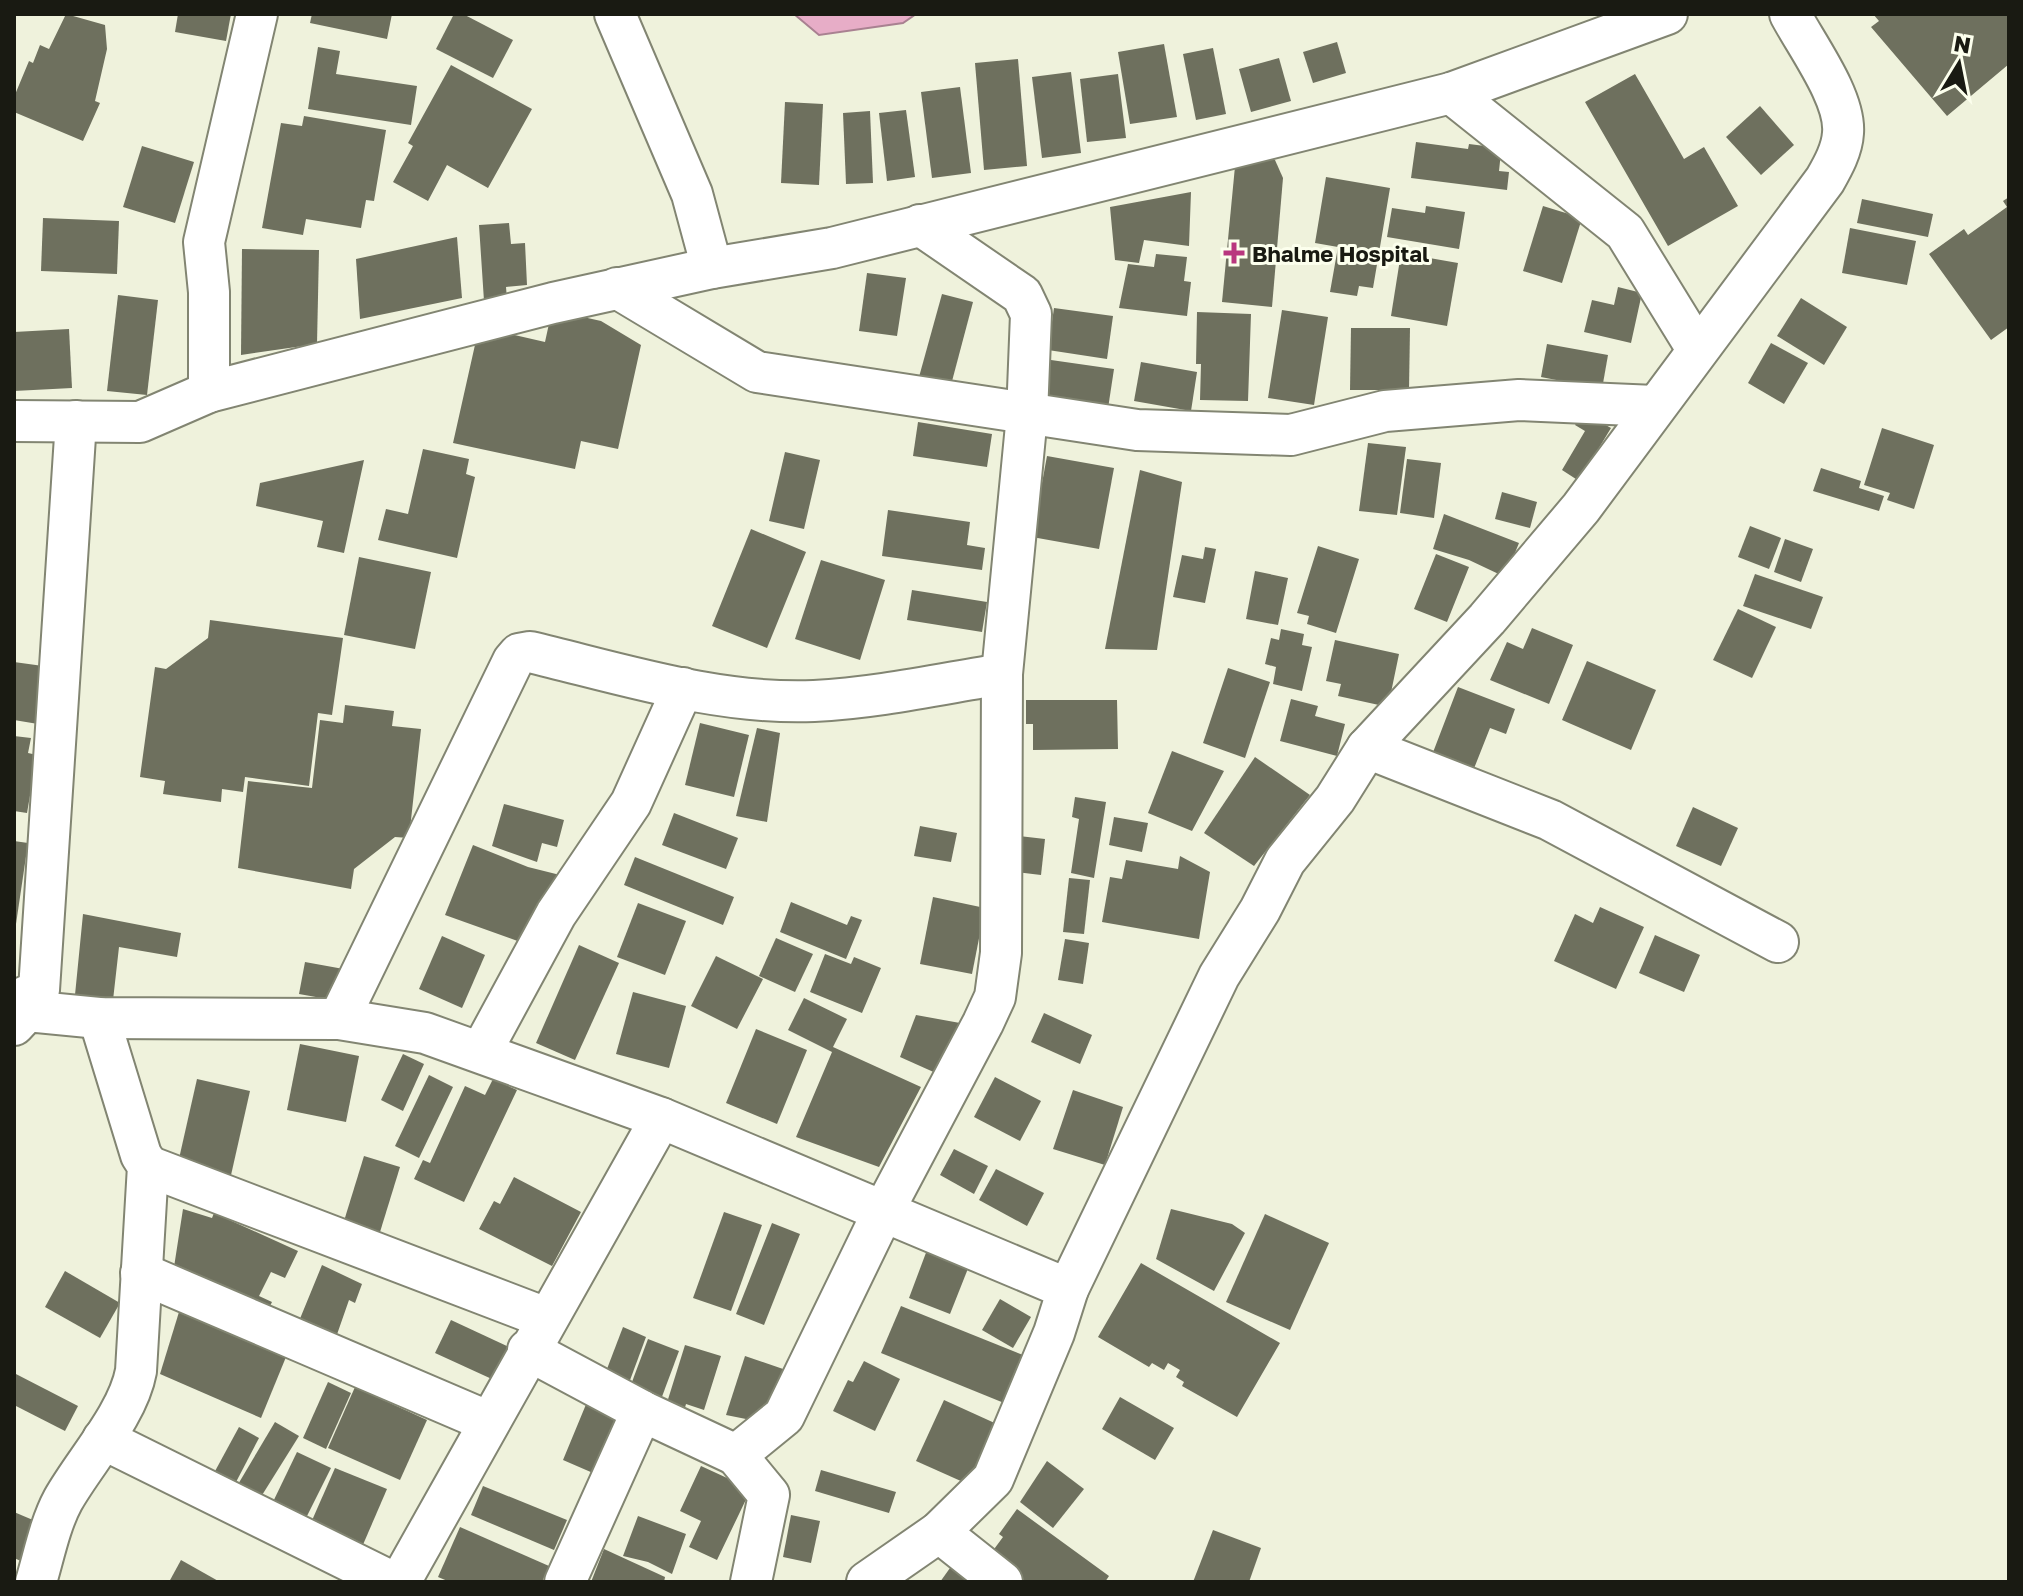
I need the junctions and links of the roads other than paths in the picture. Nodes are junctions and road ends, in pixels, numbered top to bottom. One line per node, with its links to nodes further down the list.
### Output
1 (257, 14): 10 (street)
2 (615, 14): 7 (street)
3 (1667, 14): 5 (street)
4 (1790, 14): 9 (street)
5 (1451, 93): 6 (street); 9 (street)
6 (920, 225): 7 (street); 12 (street)
7 (712, 268): 8 (street)
8 (617, 288): 10 (street); 12 (street)
9 (1697, 349): 11 (street)
10 (209, 392): 14 (street)
11 (1655, 406): 12 (street); 17 (street)
12 (1027, 415): 15 (street)
13 (14, 421): 14 (street)
14 (76, 421): 19 (street)
15 (1002, 674): 16 (street); 25 (street)
16 (683, 688): 21 (street); 22 (street)
17 (1367, 748): 18 (street); 27 (street)
18 (1778, 942)
19 (20, 1003): 20 (street)
20 (99, 1018): 21 (street); 24 (street)
21 (339, 1019): 22 (street)
22 (481, 1052): 23 (street)
23 (661, 1118): 25 (street); 28 (street)
24 (148, 1166): 26 (street); 28 (street)
25 (883, 1212): 27 (street); 32 (street)
26 (141, 1273): 30 (street); 31 (street)
27 (1068, 1289): 33 (street)
28 (537, 1334): 29 (street); 30 (street)
29 (642, 1411): 32 (street); 37 (street)
30 (489, 1422): 36 (street)
31 (103, 1439): 34 (street); 35 (street)
32 (736, 1455): 38 (street)
33 (939, 1532): 39 (street); 40 (street)
34 (36, 1582)
35 (392, 1582)
36 (400, 1582)
37 (565, 1582)
38 (751, 1582)
39 (867, 1582)
40 (1002, 1582)

